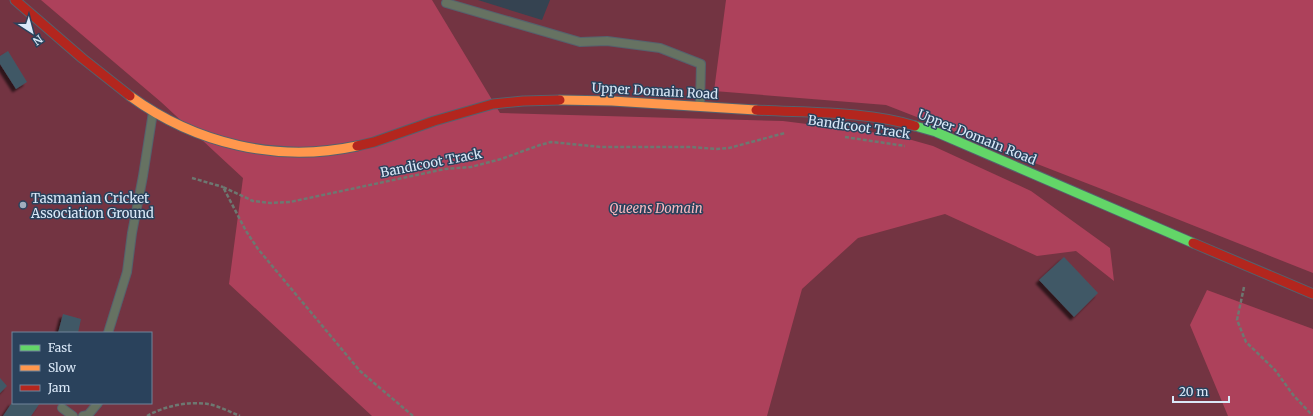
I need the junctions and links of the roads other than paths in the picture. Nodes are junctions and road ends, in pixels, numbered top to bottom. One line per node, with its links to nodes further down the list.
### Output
1 (15, 0): 4 (street, Upper Domain Road)
2 (446, 3): 3 (lane)
3 (700, 106): 4 (street, Upper Domain Road); 5 (street, Upper Domain Road)
4 (153, 111): 6 (lane)
5 (1313, 294)
6 (108, 332)
7 (97, 404): 10 (lane)
8 (62, 408): 9 (lane)
9 (73, 416)
10 (83, 416)

